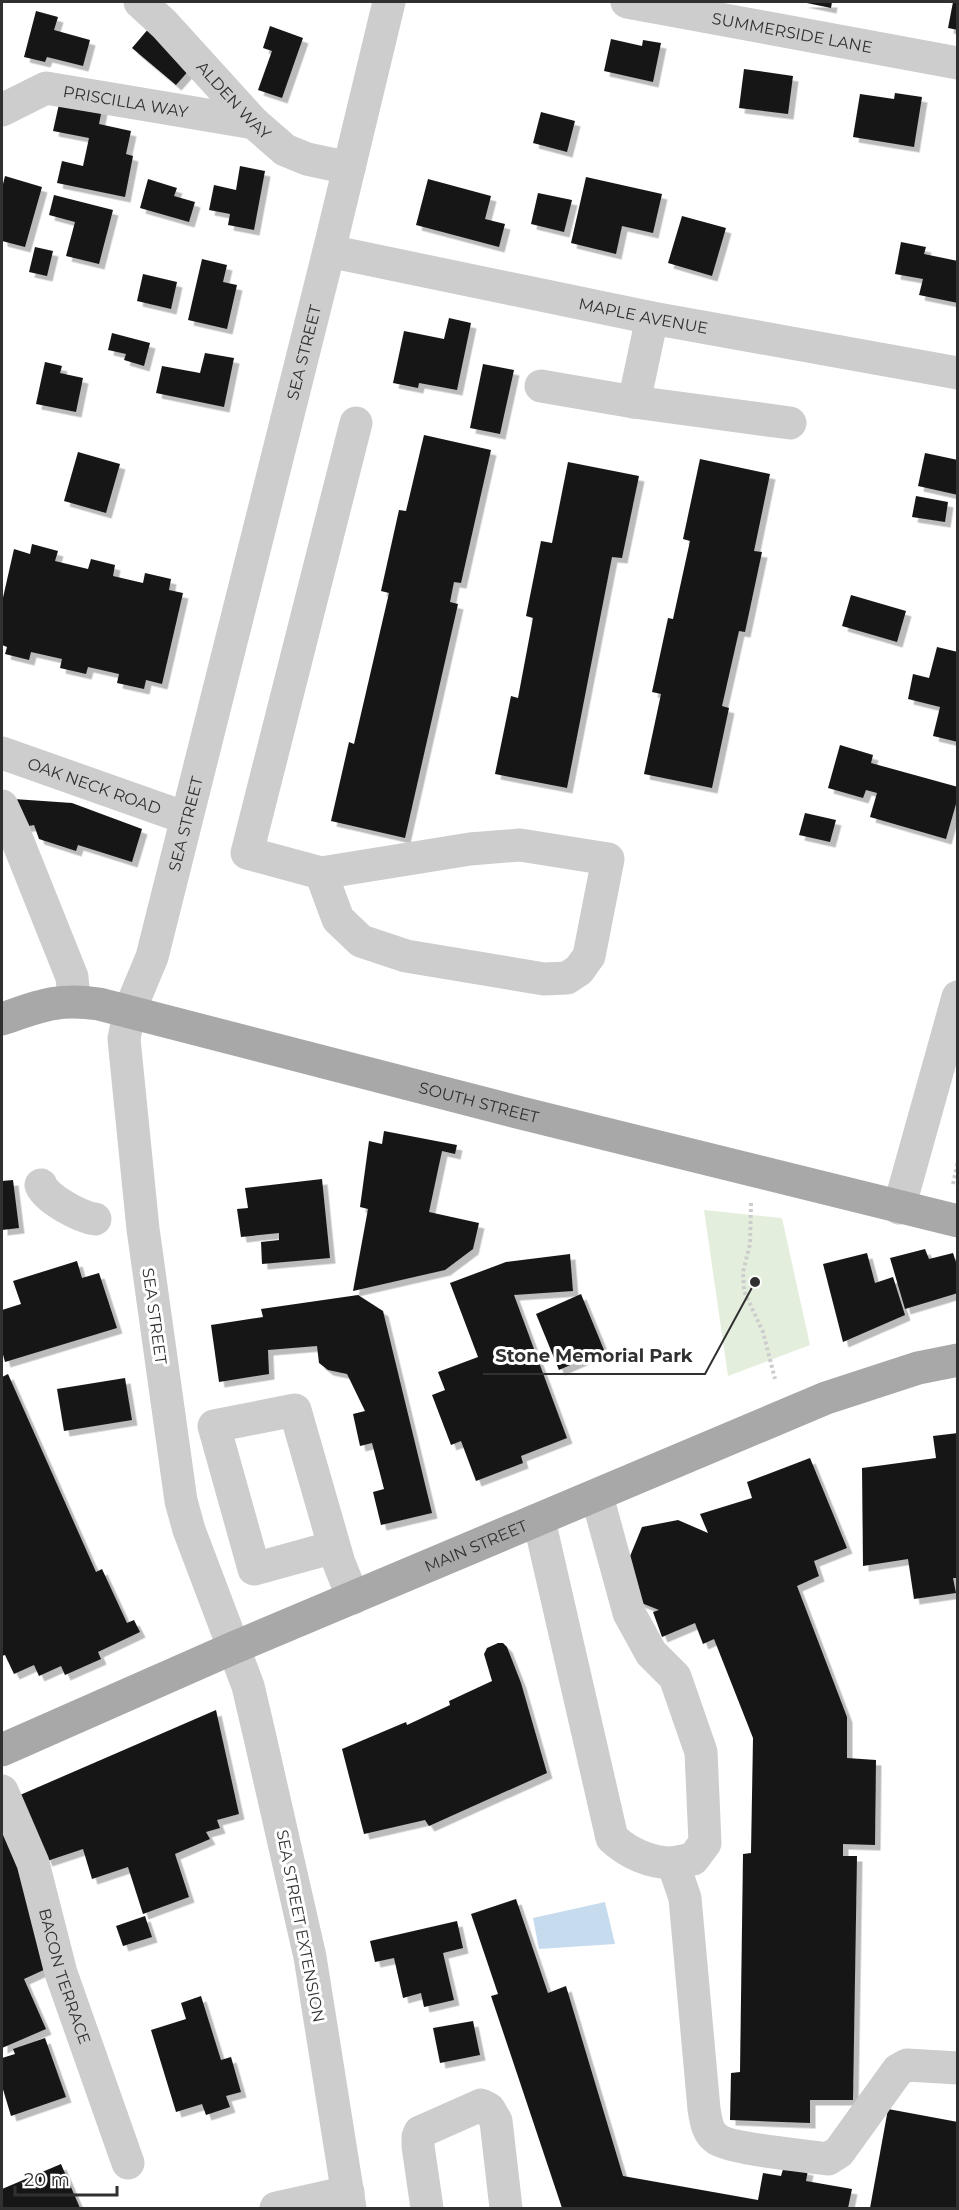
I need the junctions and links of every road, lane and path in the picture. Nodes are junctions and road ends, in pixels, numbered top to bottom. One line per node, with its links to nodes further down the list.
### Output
1 (140, 2): 6 (street, ALDEN WAY)
2 (389, 2): 7 (street, SEA STREET)
3 (627, 2): 4 (street, SUMMERSIDE LANE)
4 (957, 63)
5 (2, 111): 6 (street, PRISCILLA WAY)
6 (254, 123): 7 (street, ALDEN WAY)
7 (349, 168): 8 (street, SEA STREET)
8 (329, 251): 9 (street, MAPLE AVENUE); 17 (street, SEA STREET)
9 (652, 318): 10 (street, MAPLE AVENUE); 12 (street)
10 (957, 373)
11 (542, 386): 12 (street)
12 (634, 402): 14 (street)
13 (356, 423): 18 (street)
14 (790, 423)
15 (2, 754): 17 (street, OAK NECK ROAD)
16 (2, 806): 20 (street)
17 (186, 818): 21 (street, SEA STREET)
18 (321, 873): 18 (street)
19 (957, 997): 23 (street)
20 (74, 1001): 21 (main road, SOUTH STREET); 22 (main road, SOUTH STREET)
21 (129, 1012): 28 (main road, SOUTH STREET); 34 (street, SEA STREET)
22 (2, 1019)
23 (952, 1036): 28 (street)
24 (957, 1161): 26 (path)
25 (41, 1185): 29 (street)
26 (953, 1185)
27 (750, 1200): 32 (path)
28 (899, 1208): 30 (main road, SOUTH STREET)
29 (95, 1219)
30 (957, 1221)
31 (955, 1358): 35 (main road, MAIN STREET)
32 (775, 1379)
33 (214, 1426): 34 (street); 37 (street); 37 (street)
34 (171, 1432): 39 (street, SEA STREET)
35 (597, 1496): 36 (main road, MAIN STREET); 42 (street)
36 (539, 1520): 38 (main road, MAIN STREET); 42 (street)
37 (334, 1547): 38 (street)
38 (353, 1598): 39 (main road, MAIN STREET)
39 (233, 1648): 40 (main road, MAIN STREET); 45 (street, SEA STREET EXTENSION)
40 (2, 1750)
41 (2, 1791): 44 (street, BACON TERRACE)
42 (673, 1863): 43 (street)
43 (957, 2068)
44 (128, 2163)
45 (349, 2200): 46 (street)
46 (276, 2208)
47 (427, 2208): 48 (street)
48 (506, 2208)

